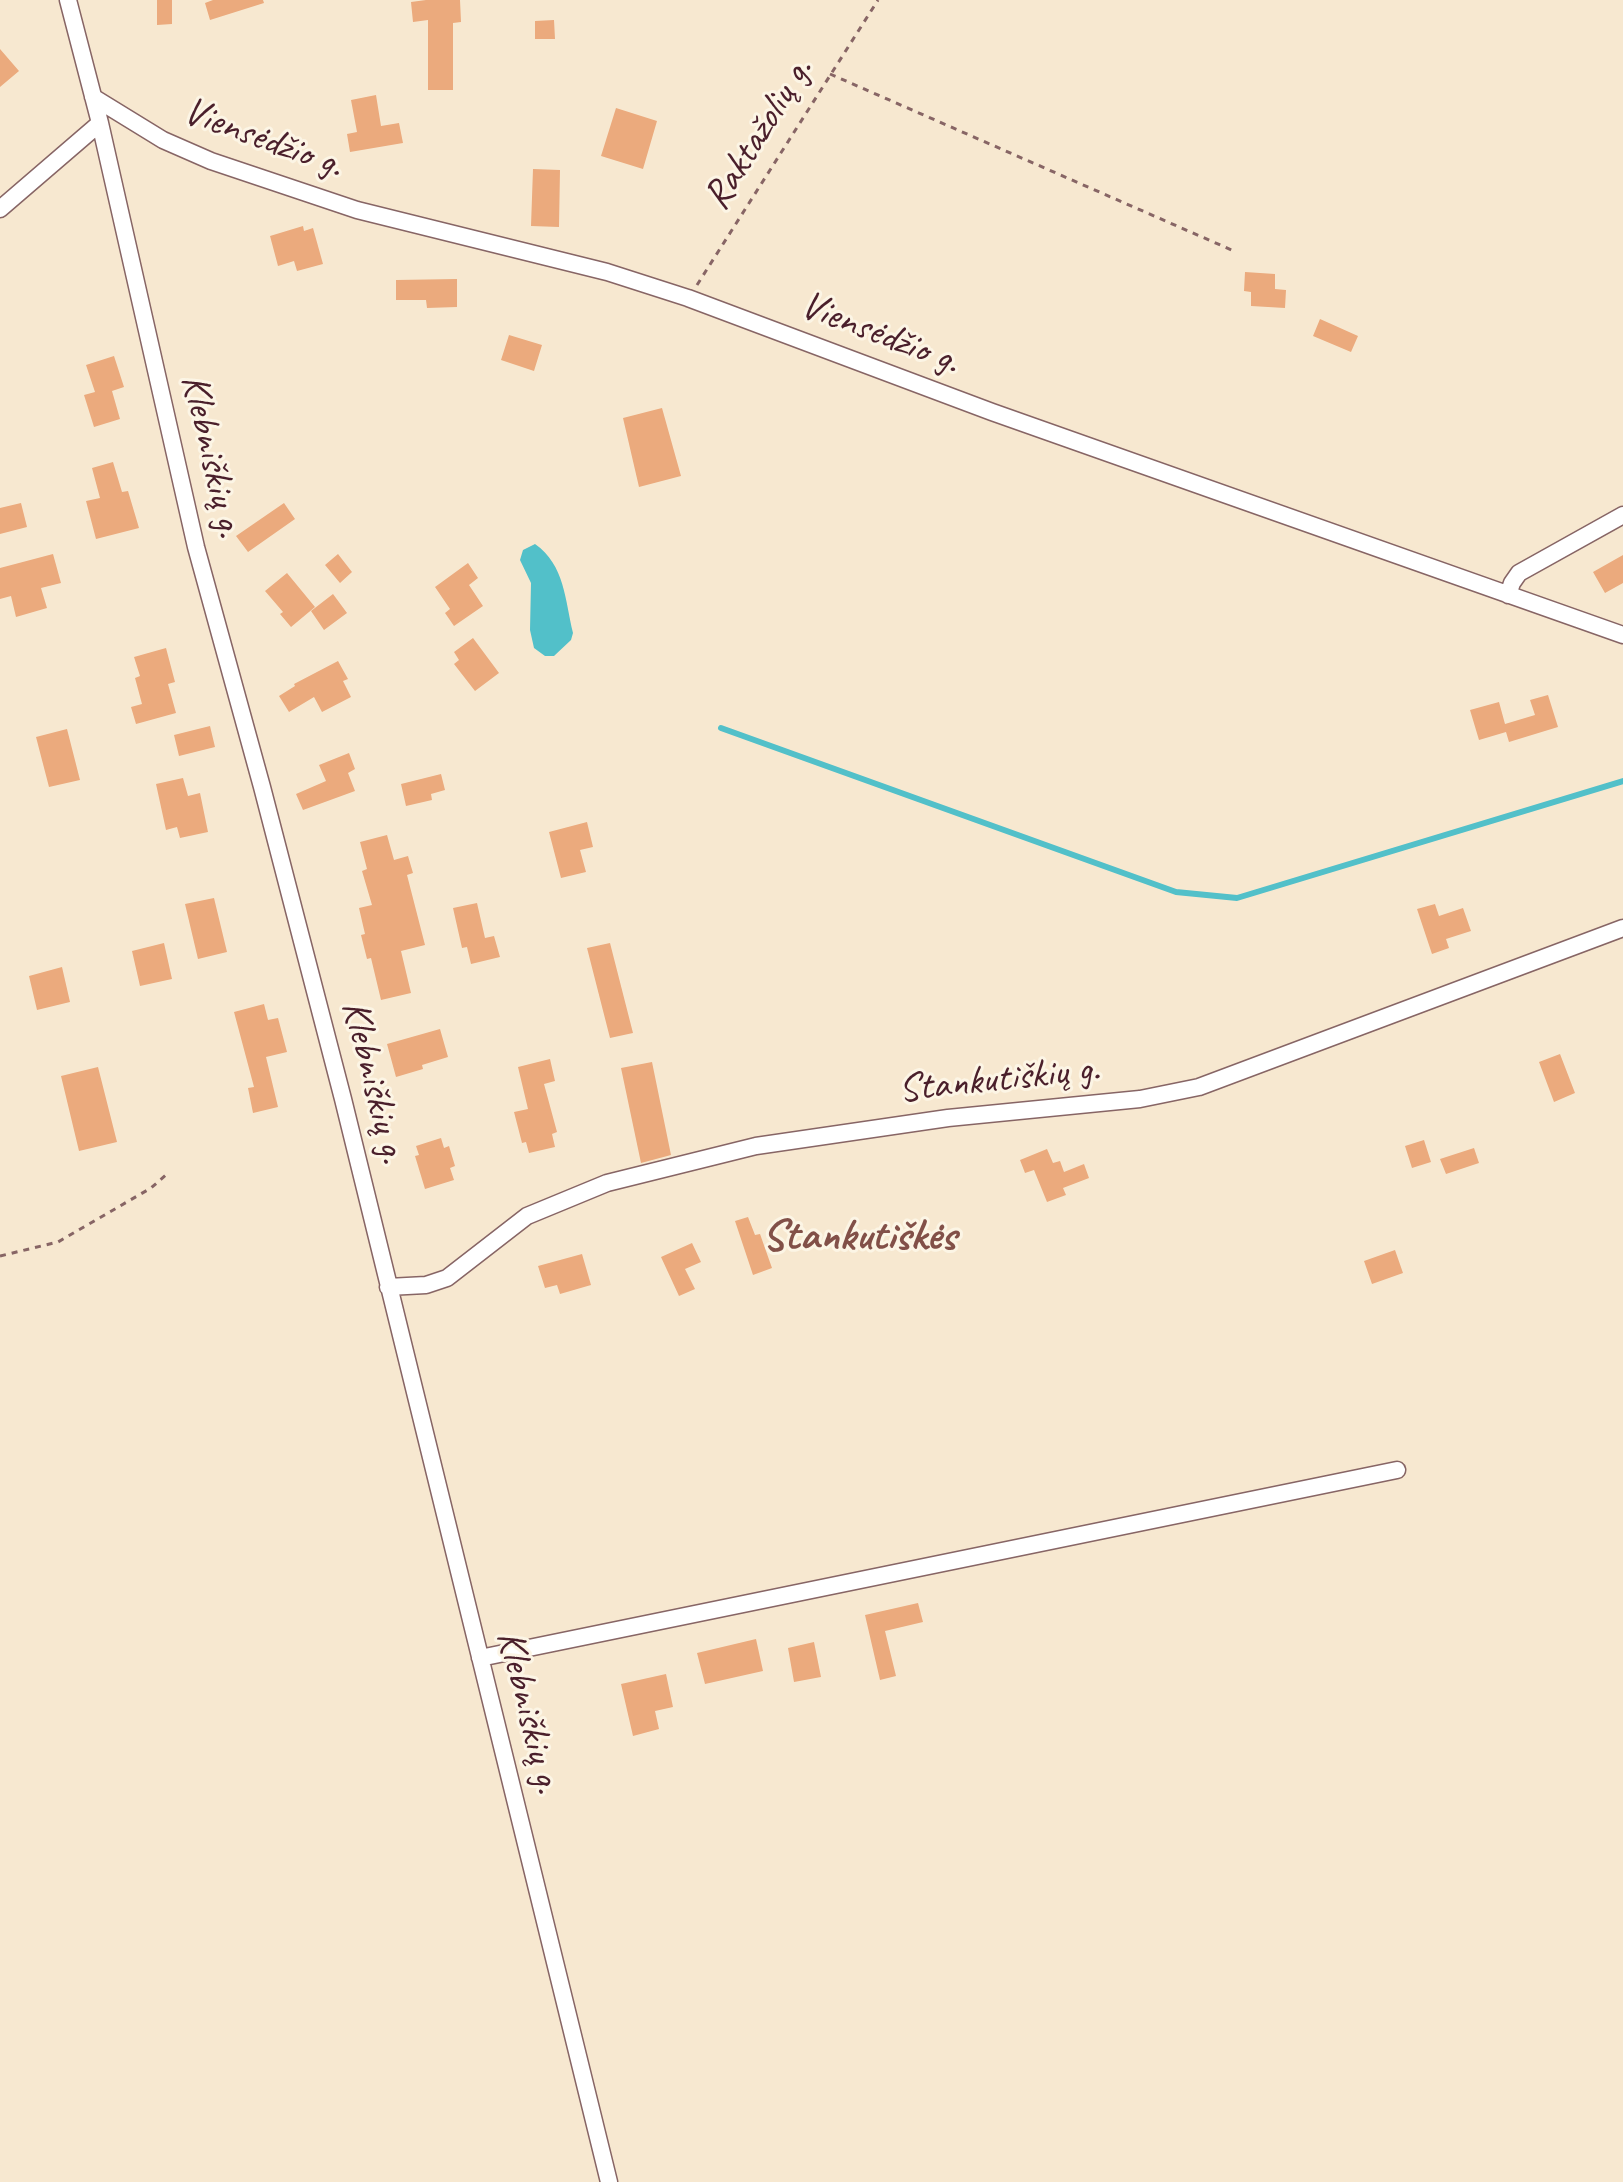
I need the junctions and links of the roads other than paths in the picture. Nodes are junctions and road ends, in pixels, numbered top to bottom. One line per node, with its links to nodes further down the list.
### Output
1 (68, 0): 2 (street, Klebniškių g.)
2 (93, 97): 3 (street, Klebniškių g.); 6 (street, Viensėdžio g.)
3 (100, 123): 4 (street); 9 (street, Klebniškių g.)
4 (0, 209)
5 (1623, 515): 6 (street)
6 (1508, 595): 7 (street, Viensėdžio g.)
7 (1623, 635)
8 (1623, 928): 9 (street, Stankutiškių g.)
9 (388, 1287): 11 (street, Klebniškių g.)
10 (1397, 1470): 11 (street)
11 (480, 1658): 12 (street, Klebniškių g.)
12 (609, 2182)

